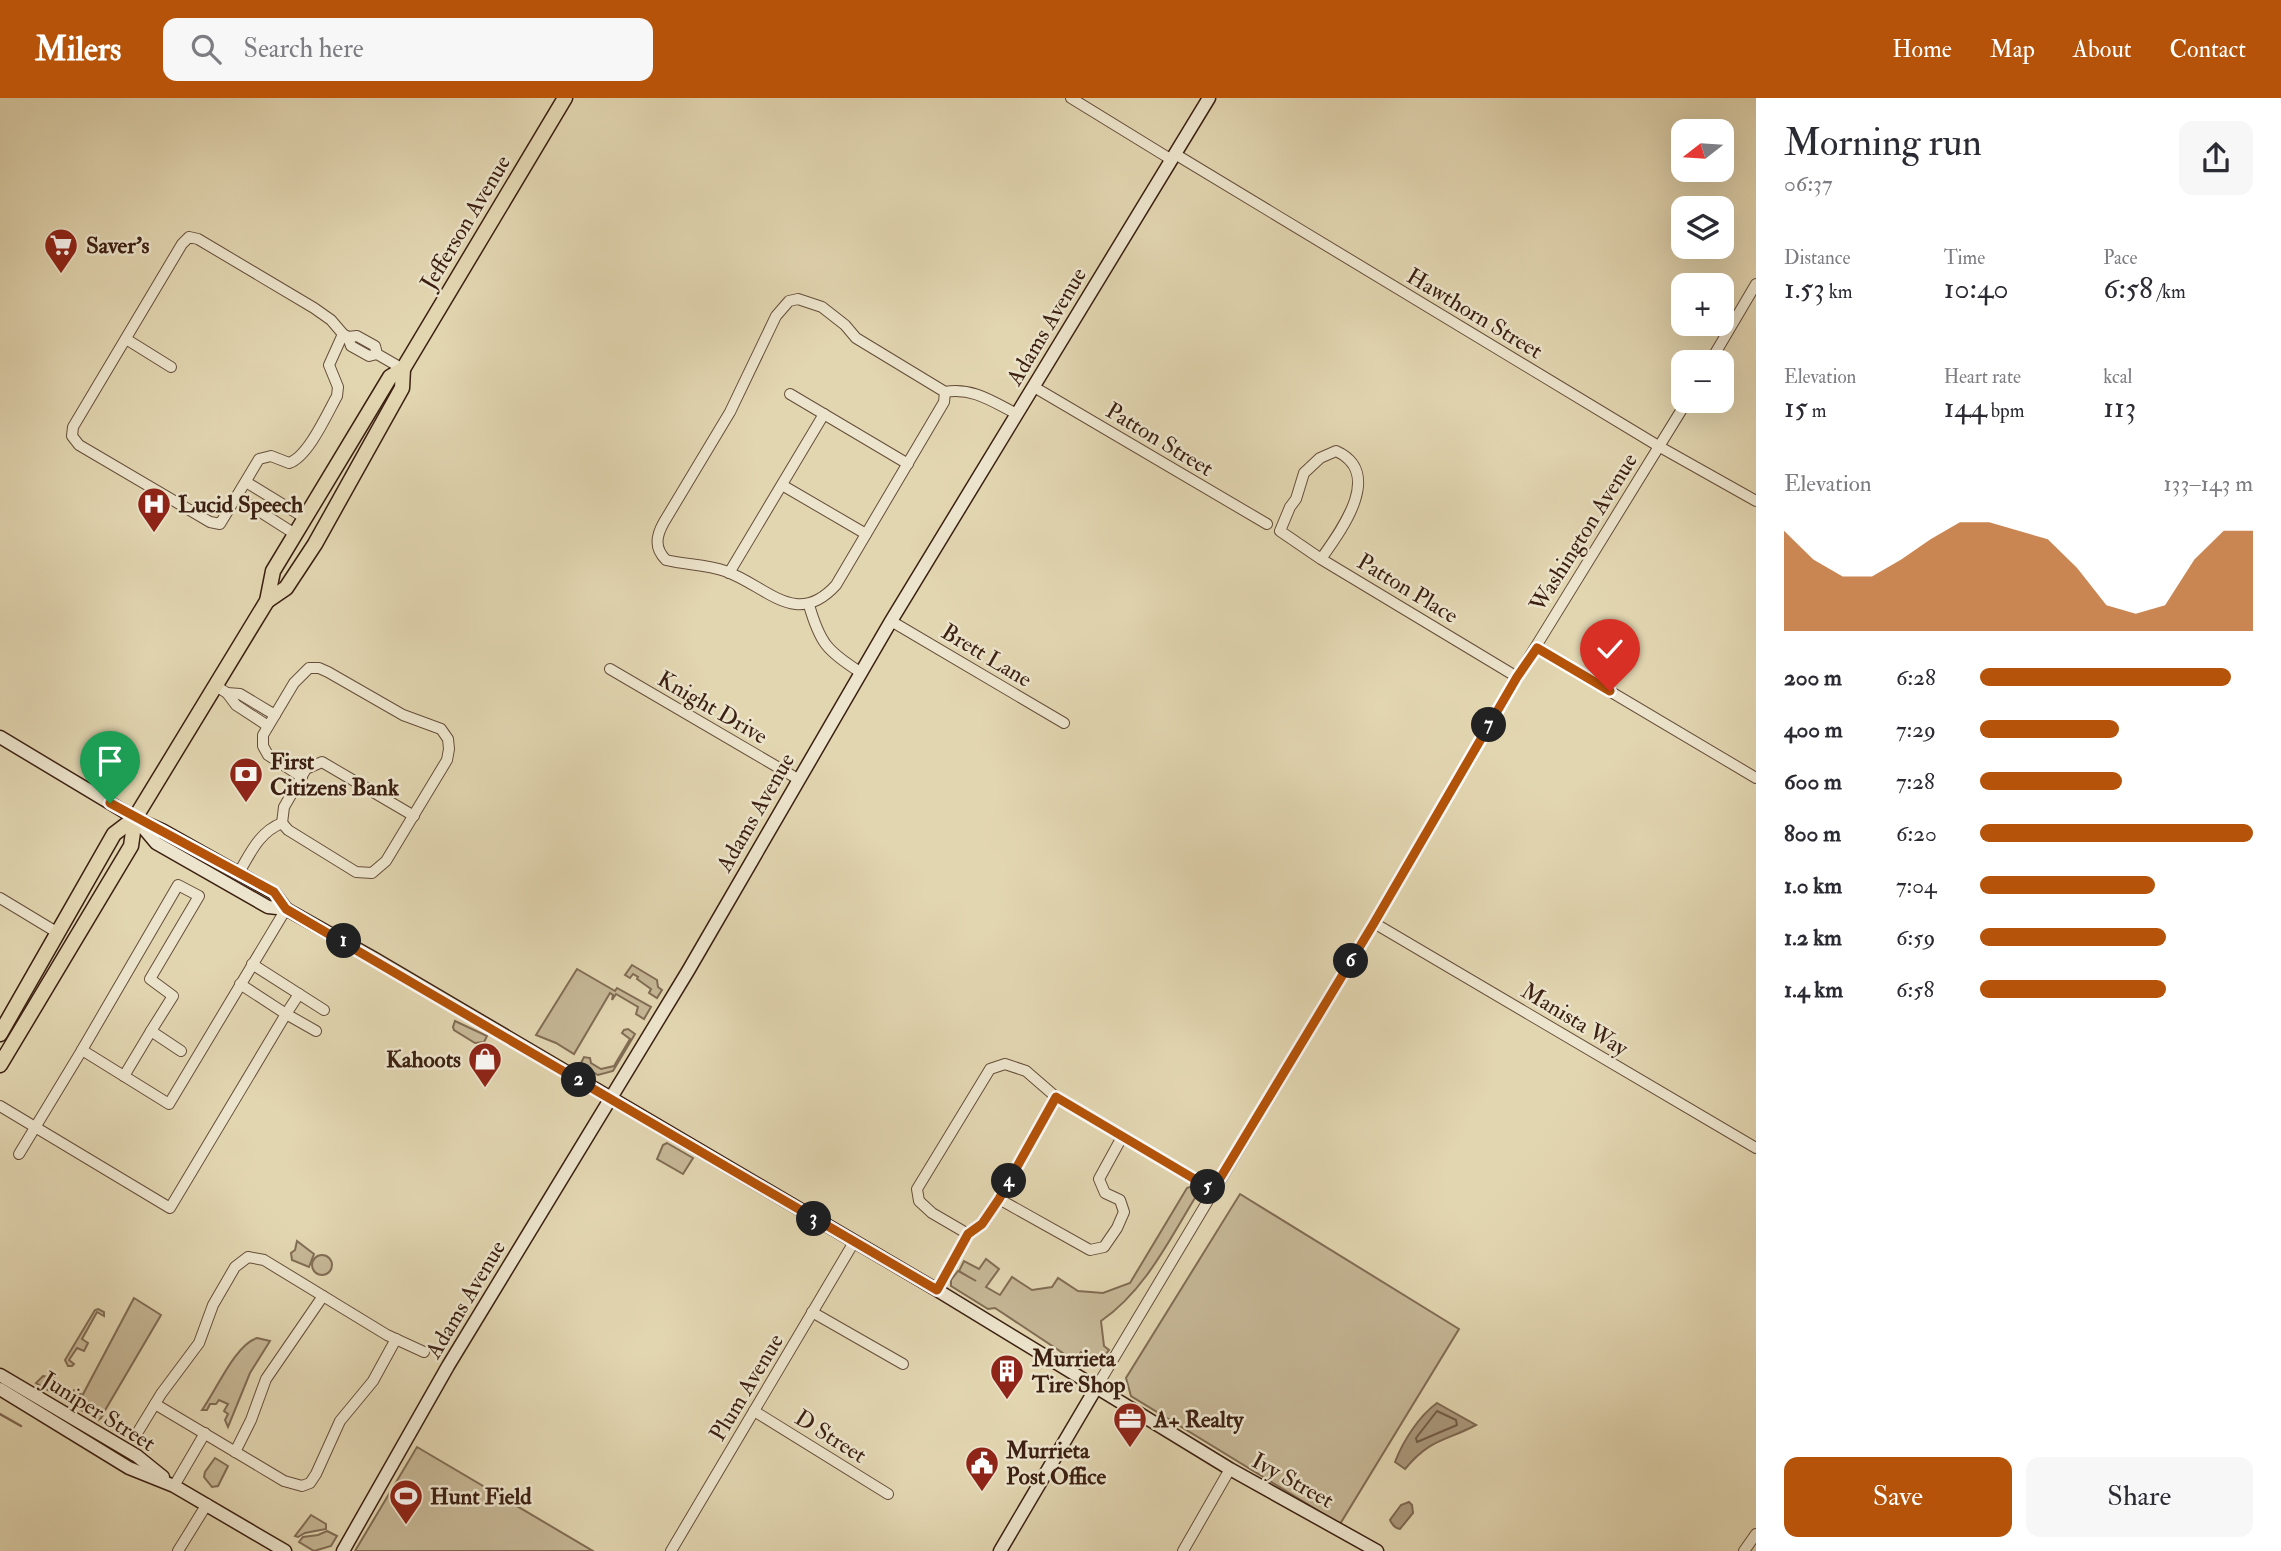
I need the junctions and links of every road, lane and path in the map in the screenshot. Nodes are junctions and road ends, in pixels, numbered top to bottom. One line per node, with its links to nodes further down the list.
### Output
1 (565, 98): 10 (main road, Jefferson Avenue)
2 (1071, 98): 4 (street, Hawthorn Street)
3 (1209, 98): 4 (street, Adams Avenue)
4 (1174, 157): 11 (street, Adams Avenue); 17 (street, Hawthorn Street)
5 (1756, 284): 8 (street)
6 (345, 335): 7 (street); 10 (street); 19 (street)
7 (125, 339): 9 (street); 23 (street)
8 (1717, 350)
9 (171, 368)
10 (403, 369): 20 (main road, Jefferson Avenue); 30 (main road, Jefferson Avenue)
11 (1034, 387): 16 (street, Adams Avenue); 27 (street, Patton Street)
12 (945, 392): 16 (street); 18 (street); 32 (street)
13 (790, 394): 15 (street)
14 (1680, 413): 17 (street, Washington Avenue)
15 (824, 414): 18 (street); 21 (street)
16 (1017, 414): 35 (street, Adams Avenue)
17 (1660, 447): 24 (street, Hawthorn Street); 36 (street, Washington Avenue)
18 (908, 464): 29 (street)
19 (246, 482): 22 (street); 23 (street)
20 (327, 482): 26 (main road, Jefferson Avenue); 30 (main road)
21 (782, 485): 29 (street); 32 (street)
22 (267, 495): 25 (street); 26 (street)
23 (237, 497): 25 (street)
24 (1756, 501)
25 (258, 510): 28 (street)
26 (305, 518): 28 (main road, Jefferson Avenue)
27 (1267, 524)
28 (295, 534): 33 (main road, Jefferson Avenue)
29 (866, 534): 34 (street)
30 (315, 544): 33 (main road, Jefferson Avenue)
31 (1321, 559): 31 (street, Patton Place); 39 (street, Patton Place)
32 (729, 573): 34 (street)
33 (267, 601): 40 (main road, Jefferson Avenue)
34 (809, 605): 38 (street)
35 (891, 621): 38 (street, Adams Avenue); 42 (street, Brett Lane)
36 (1537, 648): 39 (street, Washington Avenue); 46 (street)
37 (610, 670): 47 (street, Knight Drive)
38 (860, 672): 47 (street, Adams Avenue)
39 (1517, 677): 54 (street, Washington Avenue)
40 (221, 690): 41 (street); 43 (street); 49 (main road, Jefferson Avenue)
41 (275, 715): 43 (street); 48 (street)
42 (1064, 723)
43 (268, 726): 45 (street)
44 (0, 737): 49 (street)
45 (302, 777): 48 (street); 50 (street)
46 (1756, 778)
47 (798, 779): 69 (street, Adams Avenue)
48 (414, 816): 50 (street)
49 (135, 818): 51 (street, Ivy Street); 53 (street, Ivy Street); 55 (main road, Jefferson Avenue); 66 (main road, Jefferson Avenue)
50 (282, 823): 51 (street)
51 (238, 874): 53 (street, Ivy Street)
52 (1, 901): 55 (street)
53 (286, 909): 56 (street); 69 (street, Ivy Street)
54 (1374, 923): 73 (street, Manista Way); 75 (street, Washington Avenue)
55 (58, 933): 63 (main road, Jefferson Avenue)
56 (252, 964): 57 (street); 58 (street)
57 (240, 984): 60 (street); 67 (street)
58 (299, 994): 59 (street); 60 (street)
59 (324, 1010)
60 (286, 1014): 62 (street); 71 (street)
61 (151, 1031): 64 (street); 65 (street); 67 (street)
62 (316, 1031)
63 (0, 1034)
64 (82, 1050): 67 (street); 71 (street)
65 (181, 1051)
66 (0, 1065)
67 (124, 1076)
68 (1056, 1097): 72 (street); 76 (street); 77 (street)
69 (611, 1099): 78 (street, Ivy Street); 101 (street, Adams Avenue)
70 (0, 1106): 71 (street)
71 (35, 1128): 74 (street)
72 (1122, 1137): 75 (street); 76 (street)
73 (1756, 1148)
74 (19, 1154)
75 (1213, 1190): 86 (street, Washington Avenue)
76 (999, 1199): 77 (street)
77 (968, 1234): 79 (street)
78 (854, 1242): 79 (street, Ivy Street); 81 (street, Plum Avenue)
79 (937, 1290): 86 (street, Ivy Street)
80 (323, 1296): 82 (street); 88 (street); 92 (street)
81 (812, 1312): 84 (street); 89 (street, Plum Avenue)
82 (396, 1339): 83 (street); 92 (street)
83 (424, 1352)
84 (903, 1364)
85 (0, 1375): 94 (street, Juniper Street)
86 (1096, 1388): 93 (street, Ivy Street); 103 (street, Washington Avenue)
87 (0, 1390): 94 (street, Juniper Street)
88 (155, 1404): 90 (street); 91 (street)
89 (754, 1411): 95 (street, D Street); 102 (street, Plum Avenue)
90 (205, 1433): 92 (street); 94 (street)
91 (136, 1435)
92 (235, 1452)
93 (1230, 1469): 98 (street, Ivy Street); 104 (street)
94 (174, 1486): 96 (street, Juniper Street)
95 (888, 1494)
96 (207, 1504): 99 (street); 100 (street, Juniper Street)
97 (1756, 1534): 105 (street)
98 (1370, 1549)
99 (178, 1551)
100 (285, 1551)
101 (342, 1551)
102 (671, 1551)
103 (1000, 1551)
104 (1183, 1551)
105 (1744, 1551)

